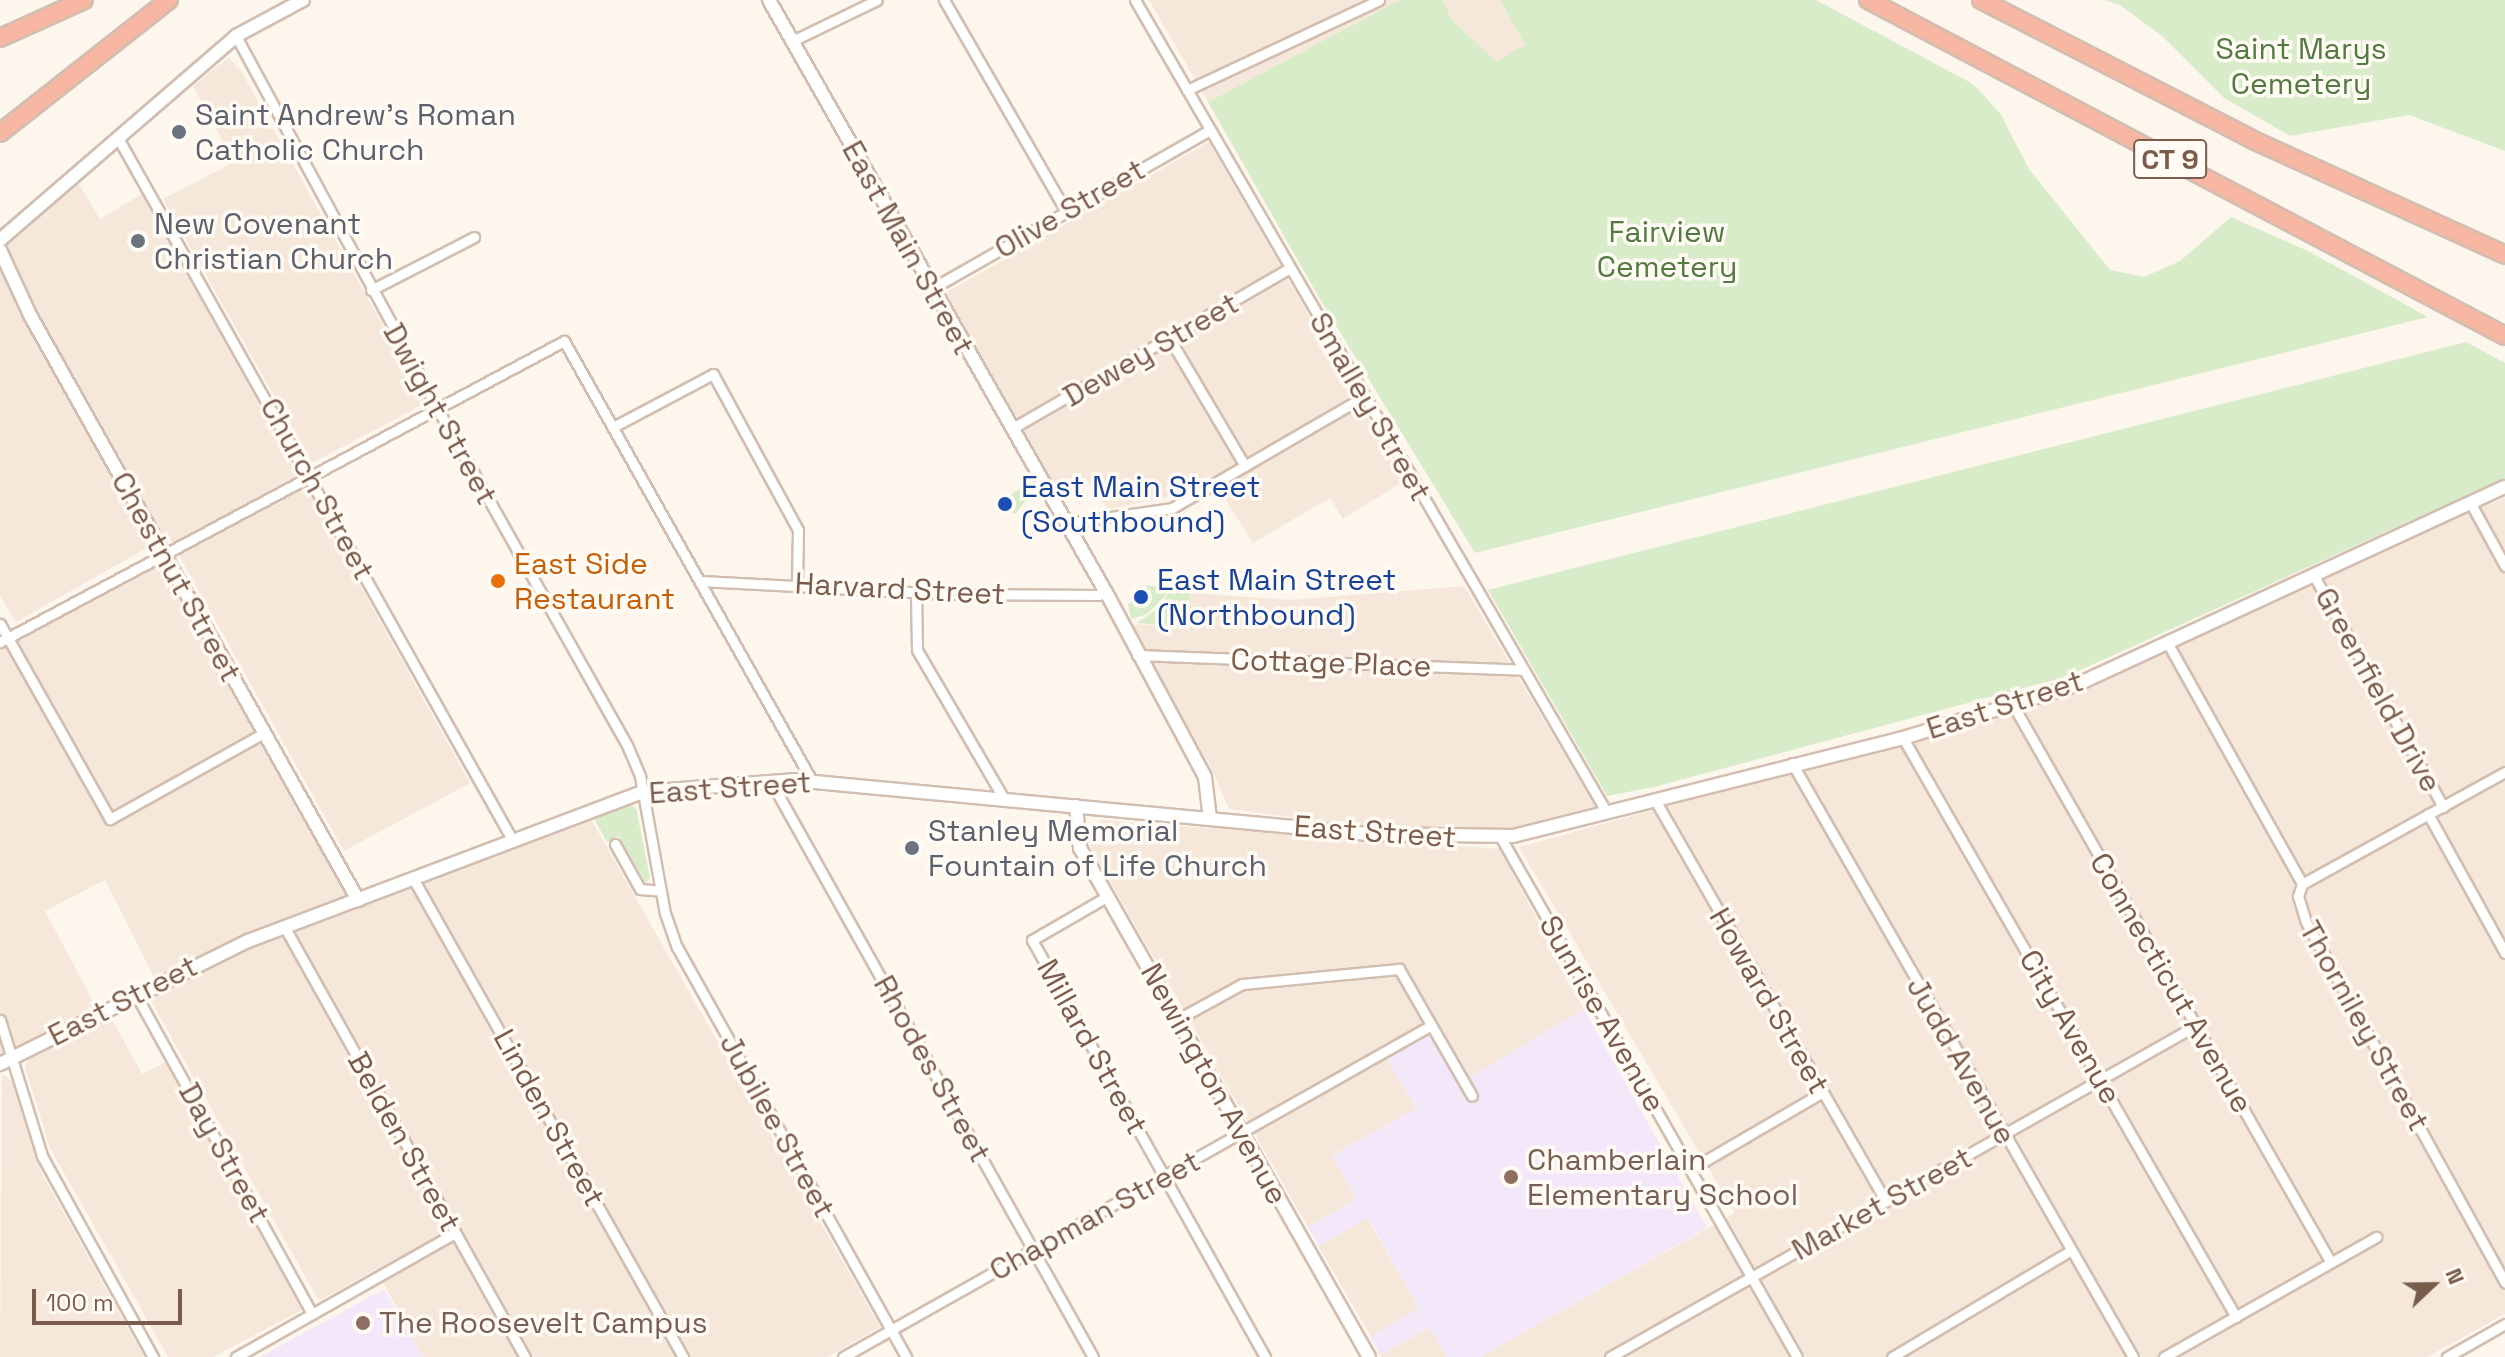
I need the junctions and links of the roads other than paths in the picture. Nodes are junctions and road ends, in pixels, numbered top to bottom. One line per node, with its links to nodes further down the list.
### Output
1 (74, 0): 12 (highway)
2 (84, 0): 12 (highway)
3 (169, 0): 18 (highway)
4 (303, 0): 13 (main road)
5 (769, 0): 15 (main road, East Main Street)
6 (877, 0): 15 (street)
7 (944, 0): 20 (street)
8 (1135, 0): 16 (street, Smalley Street)
9 (1379, 0): 16 (street)
10 (1868, 0): 28 (highway, CT 9)
11 (1981, 0): 24 (highway, CT 9)
12 (51, 16): 14 (highway)
13 (236, 36): 19 (main road); 27 (street, Dwight Street)
14 (0, 38)
15 (792, 41): 26 (main road, East Main Street)
16 (1187, 90): 17 (street, Smalley Street)
17 (1210, 130): 20 (street, Olive Street); 25 (street, Smalley Street)
18 (3, 133)
19 (118, 138): 22 (main road); 35 (street, Church Street)
20 (1066, 211): 26 (street, Olive Street)
21 (474, 237): 27 (street)
22 (0, 240)
23 (0, 250): 40 (main road, Chestnut Street)
24 (2505, 255)
25 (1290, 268): 29 (street, Dewey Street); 30 (street, Smalley Street)
26 (931, 289): 33 (main road, East Main Street)
27 (371, 290): 31 (street, Dwight Street)
28 (2499, 332)
29 (1171, 341): 33 (street, Dewey Street); 34 (street)
30 (1365, 396): 34 (street); 52 (street, Smalley Street)
31 (437, 408): 32 (street); 35 (street); 60 (street, Dwight Street)
32 (613, 427): 43 (street); 44 (street)
33 (1011, 429): 37 (main road, East Main Street)
34 (1245, 466): 39 (street)
35 (309, 474): 40 (street); 69 (street, Church Street)
36 (2505, 487): 38 (main road, East Street)
37 (1048, 496): 39 (main road, East Main Street); 46 (main road, East Main Street)
38 (2470, 502): 41 (street); 42 (main road, East Street)
39 (1068, 523): 47 (main road, East Main Street)
40 (163, 554): 49 (street); 54 (main road, Chestnut Street)
41 (2505, 566)
42 (2313, 574): 50 (main road, East Street); 64 (street, Greenfield Drive)
43 (701, 581): 44 (street, Harvard Street); 59 (street)
44 (797, 584): 45 (street, Harvard Street)
45 (916, 592): 46 (street, Harvard Street); 61 (street)
46 (1099, 595): 47 (main road, East Main Street)
47 (1111, 608): 51 (main road, East Main Street)
48 (0, 624): 49 (street)
49 (4, 640): 54 (street)
50 (2167, 642): 53 (main road, East Street); 72 (street, Thorniley Street)
51 (1137, 655): 52 (street, Cottage Place); 67 (main road, East Main Street)
52 (1524, 670): 65 (street, Smalley Street)
53 (2013, 705): 55 (main road, East Street); 82 (street, Connecticut Avenue)
54 (264, 733): 75 (main road, Chestnut Street)
55 (1903, 738): 56 (main road, East Street); 85 (street, City Avenue)
56 (1792, 763): 62 (main road, East Street); 89 (street, Judd Avenue)
57 (2505, 772): 64 (street)
58 (770, 780): 59 (main road, East Street); 60 (main road, East Street); 95 (street, Rhodes Street)
59 (812, 781): 61 (main road, East Street)
60 (642, 792): 69 (main road, East Street); 73 (street, Jubilee Street)
61 (1004, 799): 63 (main road, East Street)
62 (1655, 800): 65 (main road, East Street); 86 (street, Howard Street)
63 (1076, 806): 67 (main road, East Street); 74 (main road, Newington Avenue)
64 (2443, 807): 66 (street)
65 (1607, 813): 68 (main road, East Street)
66 (2428, 814): 72 (street); 77 (street)
67 (1210, 819): 68 (main road, East Street)
68 (1501, 838): 90 (street, Sunrise Avenue)
69 (513, 841): 71 (main road, East Street)
70 (615, 844): 73 (street)
71 (414, 880): 75 (main road, East Street); 107 (street, Linden Street)
72 (2302, 884): 99 (street, Thorniley Street)
73 (661, 891): 103 (street, Jubilee Street)
74 (1108, 896): 79 (main road, Newington Avenue); 91 (street, Millard Street)
75 (358, 900): 76 (main road, East Street)
76 (284, 926): 78 (main road, East Street); 93 (street, Belden Street)
77 (2505, 953)
78 (135, 993): 83 (main road, East Street); 100 (street, Day Street)
79 (1178, 1019): 81 (street); 88 (main road, Newington Avenue)
80 (0, 1020): 83 (street)
81 (1430, 1026): 87 (street); 88 (street, Chapman Street)
82 (2195, 1026): 85 (street, Market Street); 97 (street, Connecticut Avenue)
83 (15, 1056): 84 (main road, East Street); 104 (street)
84 (0, 1064)
85 (2101, 1080): 89 (street, Market Street); 101 (street, City Avenue)
86 (1821, 1093): 90 (street); 92 (street, Howard Street)
87 (1472, 1096)
88 (1242, 1133): 91 (street, Chapman Street); 112 (main road, Newington Avenue)
89 (2004, 1136): 92 (street, Market Street); 96 (street, Judd Avenue)
90 (1691, 1169): 98 (street, Sunrise Avenue)
91 (1164, 1177): 95 (street, Chapman Street); 111 (street, Millard Street)
92 (1886, 1201): 98 (street, Market Street)
93 (455, 1233): 100 (street); 106 (street, Belden Street)
94 (2376, 1237): 97 (street)
95 (1034, 1251): 103 (street, Chapman Street); 110 (street, Rhodes Street)
96 (2070, 1251): 115 (street); 116 (street, Judd Avenue)
97 (2330, 1261): 101 (street)
98 (1752, 1277): 113 (street, Market Street); 114 (street, Sunrise Avenue)
99 (2505, 1283)
100 (312, 1313): 105 (street)
101 (2236, 1317): 117 (street)
102 (2505, 1324): 118 (street)
103 (891, 1330): 108 (street, Chapman Street); 109 (street, Jubilee Street)
104 (153, 1357)
105 (236, 1357)
106 (525, 1357)
107 (683, 1357)
108 (843, 1357)
109 (906, 1357)
110 (1093, 1357)
111 (1265, 1357)
112 (1369, 1357)
113 (1610, 1357)
114 (1797, 1357)
115 (1892, 1357)
116 (2133, 1357)
117 (2164, 1357)
118 (2447, 1357)

